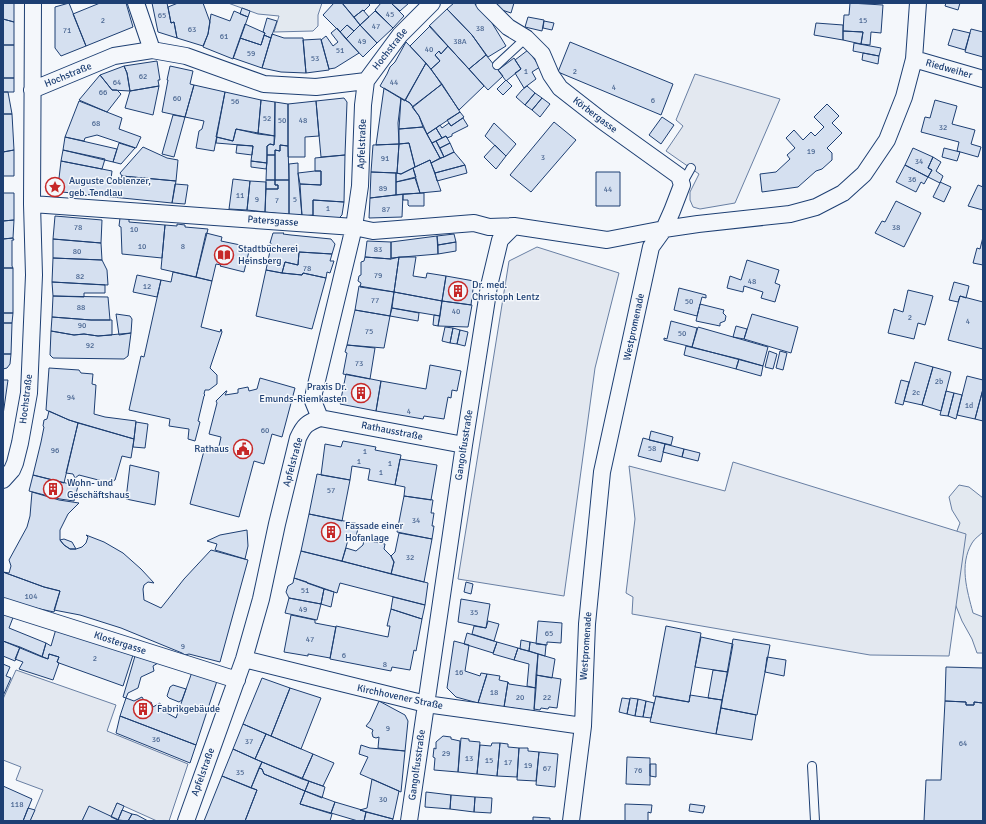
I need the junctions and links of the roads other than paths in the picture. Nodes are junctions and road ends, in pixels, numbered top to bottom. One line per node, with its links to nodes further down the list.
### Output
1 (33, 3): 12 (street)
2 (136, 3): 7 (street)
3 (432, 3): 11 (street, Hochstraße)
4 (484, 3): 6 (street, Körbergasse)
5 (918, 3): 8 (street)
6 (526, 38): 9 (lane); 14 (street, Körbergasse)
7 (152, 50): 11 (street, Hochstraße); 12 (street, Hochstraße)
8 (914, 59): 10 (street, Riedweiher); 18 (street)
9 (497, 65)
10 (983, 79)
11 (366, 81): 17 (street, Apfelstraße)
12 (32, 90): 15 (street, Hochstraße)
13 (691, 168): 14 (lane)
14 (682, 185): 18 (street)
15 (32, 204): 17 (street, Patersgasse); 21 (street, Hochstraße)
16 (514, 226): 17 (street, Patersgasse); 18 (street); 20 (street, Gangolfusstraße)
17 (354, 227): 19 (street, Apfelstraße)
18 (664, 229): 26 (street, Westpromenade)
19 (320, 418): 20 (street, Rathausstraße); 23 (street, Apfelstraße)
20 (464, 445): 25 (street, Gangolfusstraße)
21 (3, 480)
22 (3, 606): 24 (street, Klostergasse)
23 (244, 659): 24 (street, Apfelstraße); 25 (street, Kirchhovener Straße)
24 (237, 680): 28 (street, Apfelstraße)
25 (426, 704): 26 (street, Kirchhovener Straße); 29 (street, Gangolfusstraße)
26 (583, 726): 30 (street, Westpromenade)
27 (812, 766): 31 (lane)
28 (186, 821)
29 (409, 821)
30 (571, 821)
31 (816, 821)

